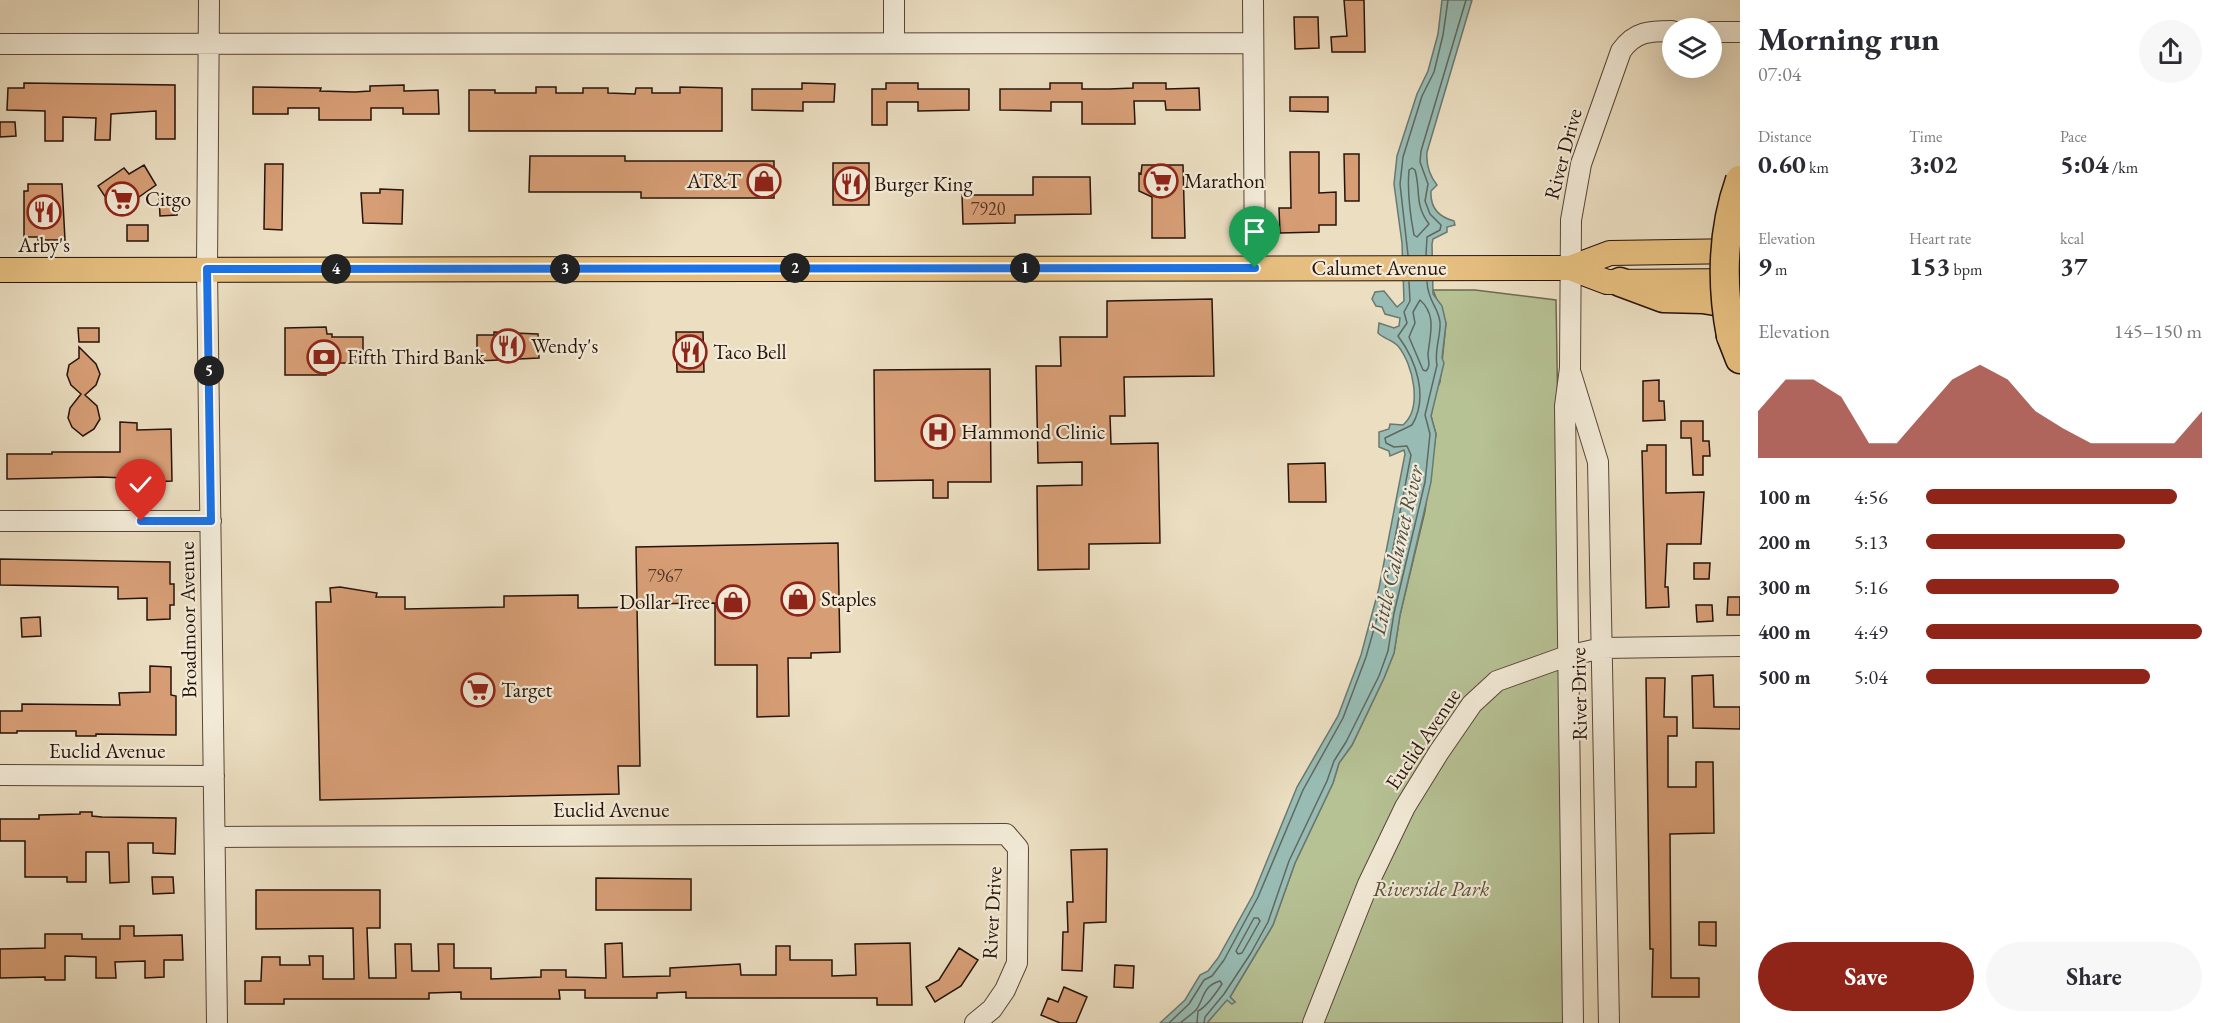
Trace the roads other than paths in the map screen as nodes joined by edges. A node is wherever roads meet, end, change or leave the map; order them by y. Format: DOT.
graph roads {
  1 [pos="209,0"];
  2 [pos="894,0"];
  3 [pos="1253,0"];
  4 [pos="1662,32"];
  5 [pos="1722,32"];
  6 [pos="1740,32"];
  7 [pos="894,43"];
  8 [pos="1253,43"];
  9 [pos="208,44"];
  10 [pos="0,45"];
  11 [pos="1740,180"];
  12 [pos="1739,250"];
  13 [pos="1255,268"];
  14 [pos="1570,268"];
  15 [pos="207,269"];
  16 [pos="0,270"];
  17 [pos="1740,281"];
  18 [pos="1620,282"];
  19 [pos="1740,305"];
  20 [pos="1736,348"];
  21 [pos="1570,368"];
  22 [pos="0,521"];
  23 [pos="211,521"];
  24 [pos="1740,646"];
  25 [pos="1602,648"];
  26 [pos="1567,656"];
  27 [pos="0,775"];
  28 [pos="214,776"];
  29 [pos="1006,834"];
  30 [pos="215,837"];
  31 [pos="217,1023"];
  32 [pos="975,1023"];
  33 [pos="1313,1023"];
  34 [pos="1573,1023"];
  35 [pos="1609,1023"];
  1 -- 9 [label="street, Broadmoor Avenue"];
  2 -- 7 [label="street"];
  3 -- 8 [label="street"];
  4 -- 14 [label="street, River Drive"];
  5 -- 6 [label="street"];
  7 -- 8 [label="street"];
  7 -- 9 [label="street"];
  8 -- 13 [label="street"];
  9 -- 10 [label="street"];
  9 -- 15 [label="street, Broadmoor Avenue"];
  11 -- 20 [label="highway, bridge"];
  12 -- 14 [label="main road, Calumet Avenue"];
  13 -- 14 [label="main road, Calumet Avenue"];
  13 -- 15 [label="main road, Calumet Avenue"];
  14 -- 18 [label="main road, Calumet Avenue"];
  14 -- 21 [label="street, River Drive"];
  15 -- 16 [label="main road, Calumet Avenue"];
  15 -- 23 [label="street, Broadmoor Avenue"];
  17 -- 18 [label="main road, Calumet Avenue"];
  18 -- 19 [label="highway"];
  21 -- 25 [label="street, River Drive"];
  21 -- 26 [label="street, River Drive"];
  22 -- 23 [label="street"];
  23 -- 28 [label="street, Broadmoor Avenue"];
  24 -- 25 [label="street, Euclid Avenue"];
  25 -- 26 [label="street, Euclid Avenue"];
  25 -- 35 [label="street, River Drive"];
  26 -- 33 [label="street, Euclid Avenue"];
  26 -- 34 [label="street, River Drive"];
  27 -- 28 [label="street, Euclid Avenue"];
  28 -- 30 [label="street, Broadmoor Avenue"];
  29 -- 30 [label="street, Euclid Avenue"];
  29 -- 32 [label="street, River Drive"];
  30 -- 31 [label="street, Broadmoor Avenue"];
}
